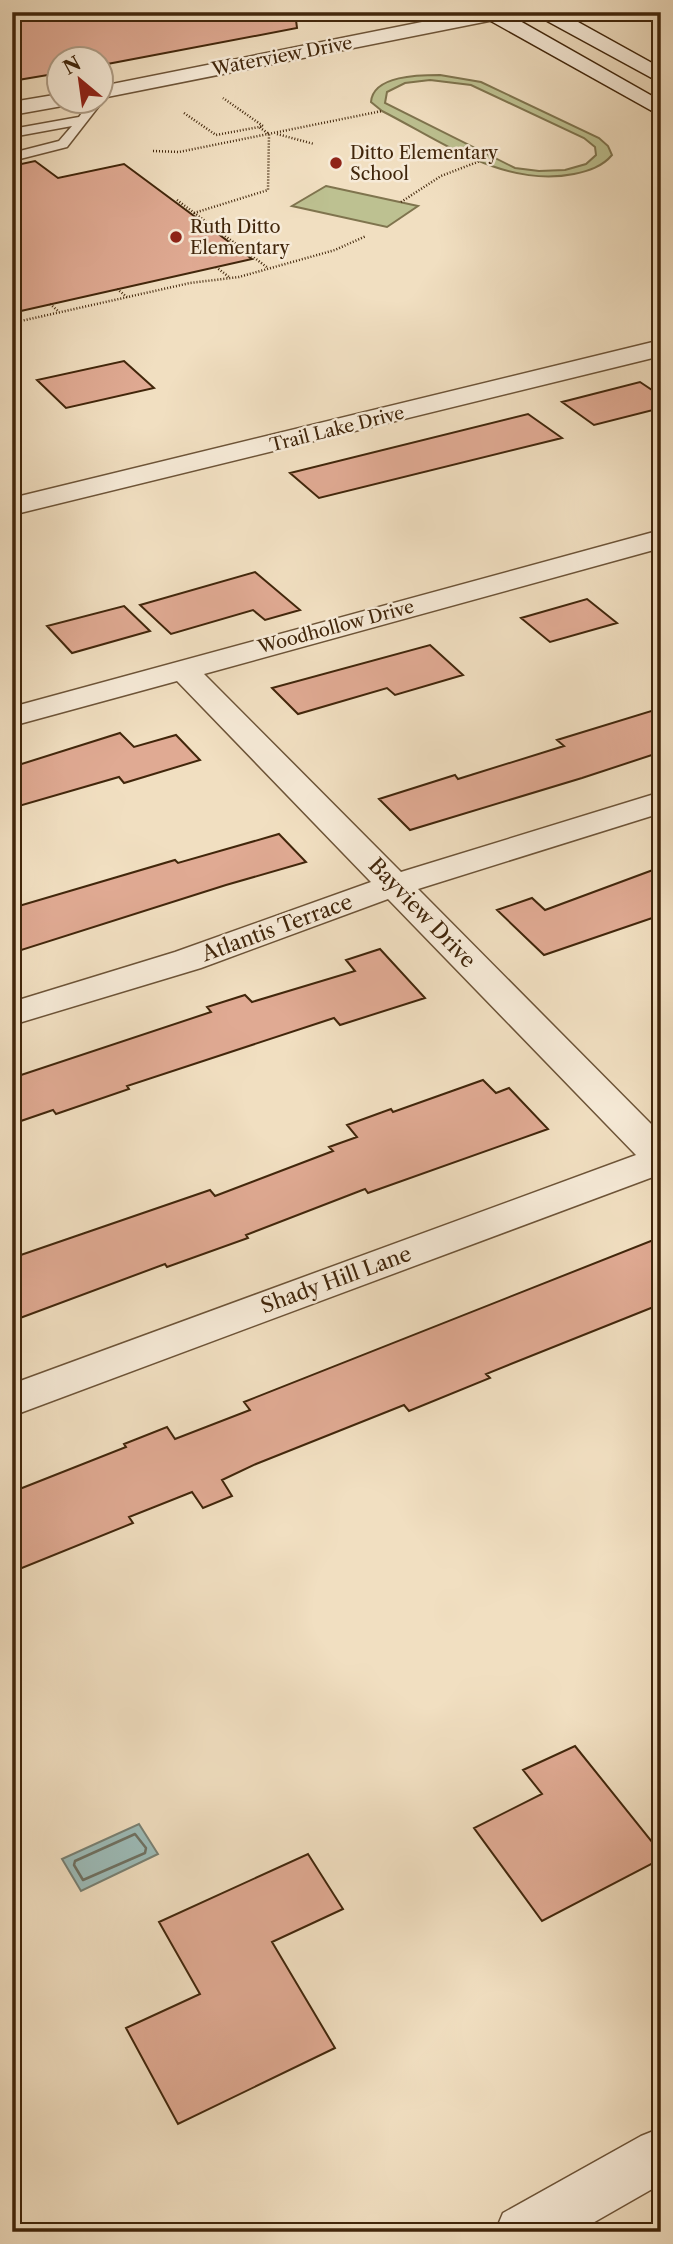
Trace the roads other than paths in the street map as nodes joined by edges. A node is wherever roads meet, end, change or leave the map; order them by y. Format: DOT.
graph roads {
  1 [pos="545,12"];
  2 [pos="495,13"];
  3 [pos="661,77"];
  4 [pos="116,92"];
  5 [pos="46,103"];
  6 [pos="12,109"];
  7 [pos="661,110"];
  8 [pos="86,116"];
  9 [pos="83,120"];
  10 [pos="12,134"];
  11 [pos="12,157"];
  12 [pos="661,348"];
  13 [pos="12,507"];
  14 [pos="661,539"];
  15 [pos="182,669"];
  16 [pos="12,717"];
  17 [pos="661,802"];
  18 [pos="395,885"];
  19 [pos="12,1014"];
  20 [pos="661,1158"];
  21 [pos="12,1401"];
  22 [pos="661,2154"];
  23 [pos="523,2232"];
  1 -- 3 [label="street"];
  2 -- 4 [label="street, Waterview Drive"];
  2 -- 7 [label="street"];
  5 -- 6 [label="street"];
  8 -- 9 [label="lane"];
  9 -- 10 [label="lane"];
  9 -- 11 [label="lane"];
  12 -- 13 [label="street, Trail Lake Drive"];
  14 -- 15 [label="street, Woodhollow Drive"];
  15 -- 16 [label="street, Woodhollow Drive"];
  15 -- 18 [label="street, Bayview Drive"];
  17 -- 18 [label="street, Atlantis Terrace"];
  18 -- 19 [label="street, Atlantis Terrace"];
  18 -- 20 [label="street, Bayview Drive"];
  20 -- 21 [label="street, Shady Hill Lane"];
  22 -- 23 [label="street"];
}
